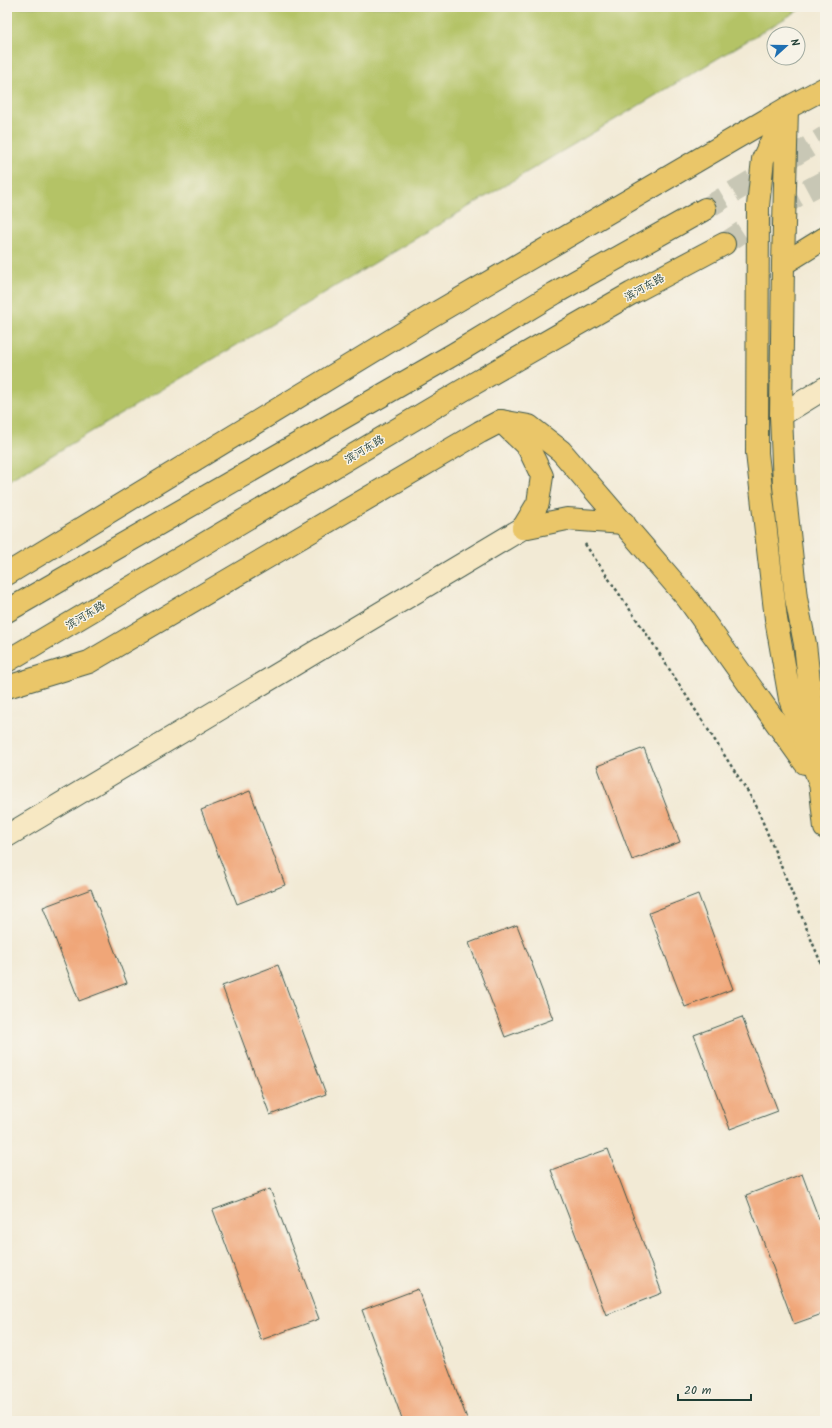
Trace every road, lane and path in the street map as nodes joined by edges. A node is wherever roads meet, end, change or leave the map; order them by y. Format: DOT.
graph roads {
  1 [pos="825,88"];
  2 [pos="788,108"];
  3 [pos="704,209"];
  4 [pos="825,238"];
  5 [pos="724,244"];
  6 [pos="783,264"];
  7 [pos="825,388"];
  8 [pos="781,414"];
  9 [pos="500,422"];
  10 [pos="567,519"];
  11 [pos="624,523"];
  12 [pos="523,528"];
  13 [pos="7,574"];
  14 [pos="7,611"];
  15 [pos="7,661"];
  16 [pos="7,687"];
  17 [pos="822,787"];
  18 [pos="825,828"];
  19 [pos="7,836"];
  20 [pos="825,973"];
  1 -- 2 [label="main road"];
  2 -- 6 [label="main road"];
  2 -- 13 [label="main road"];
  2 -- 17 [label="main road"];
  3 -- 14 [label="main road"];
  4 -- 6 [label="main road"];
  5 -- 15 [label="main road, 滨河东路"];
  6 -- 8 [label="main road"];
  7 -- 8 [label="street"];
  8 -- 17 [label="main road"];
  9 -- 11 [label="main road"];
  9 -- 12 [label="main road"];
  9 -- 16 [label="main road"];
  10 -- 11 [label="main road"];
  10 -- 12 [label="main road"];
  10 -- 20 [label="path"];
  11 -- 17 [label="main road"];
  12 -- 19 [label="street"];
  17 -- 18 [label="main road"];
}
